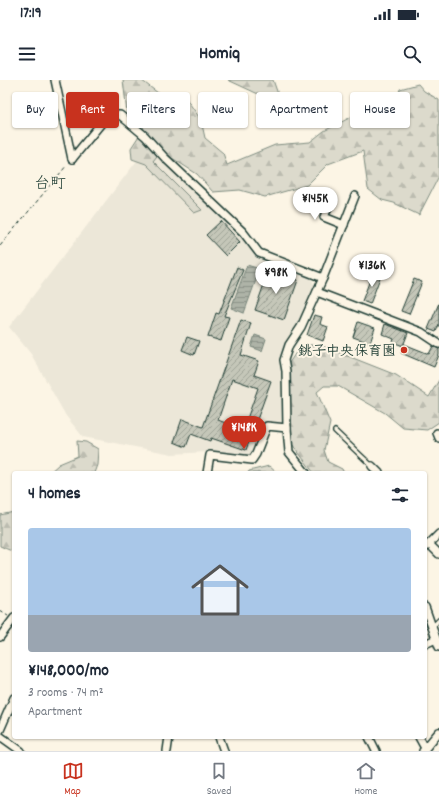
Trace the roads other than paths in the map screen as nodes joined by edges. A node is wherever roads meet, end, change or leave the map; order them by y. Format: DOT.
graph roads {
  1 [pos="55,80"];
  2 [pos="355,196"];
  3 [pos="332,198"];
  4 [pos="344,225"];
  5 [pos="323,278"];
  6 [pos="316,292"];
  7 [pos="439,344"];
  8 [pos="287,428"];
  9 [pos="335,431"];
  10 [pos="372,466"];
  11 [pos="207,471"];
  12 [pos="304,471"];
  13 [pos="377,471"];
  14 [pos="439,534"];
  15 [pos="427,546"];
  16 [pos="439,554"];
  17 [pos="427,613"];
  18 [pos="439,620"];
  19 [pos="12,624"];
  20 [pos="432,627"];
  21 [pos="0,637"];
  22 [pos="436,639"];
  23 [pos="427,643"];
  24 [pos="439,647"];
  25 [pos="12,703"];
  26 [pos="0,730"];
  27 [pos="439,732"];
  28 [pos="0,736"];
  29 [pos="169,739"];
  30 [pos="220,739"];
  31 [pos="371,739"];
  32 [pos="419,739"];
  33 [pos="422,750"];
  34 [pos="21,751"];
  35 [pos="167,751"];
  36 [pos="224,751"];
  37 [pos="376,751"];
  1 -- 5 [label="street"];
  2 -- 4 [label="street"];
  3 -- 4 [label="street"];
  4 -- 5 [label="street"];
  5 -- 6 [label="street"];
  6 -- 7 [label="street"];
  6 -- 8 [label="street"];
  8 -- 11 [label="street"];
  8 -- 12 [label="street"];
  9 -- 10 [label="lane"];
  10 -- 13 [label="street"];
  14 -- 15 [label="street"];
  15 -- 16 [label="street"];
  17 -- 20 [label="street"];
  18 -- 20 [label="lane"];
  19 -- 21 [label="street"];
  20 -- 22 [label="street"];
  22 -- 23 [label="street"];
  22 -- 24 [label="street"];
  25 -- 26 [label="street"];
  27 -- 33 [label="street"];
  28 -- 34 [label="street"];
  29 -- 35 [label="street"];
  30 -- 36 [label="street"];
  31 -- 37 [label="street"];
  32 -- 33 [label="street"];
}
